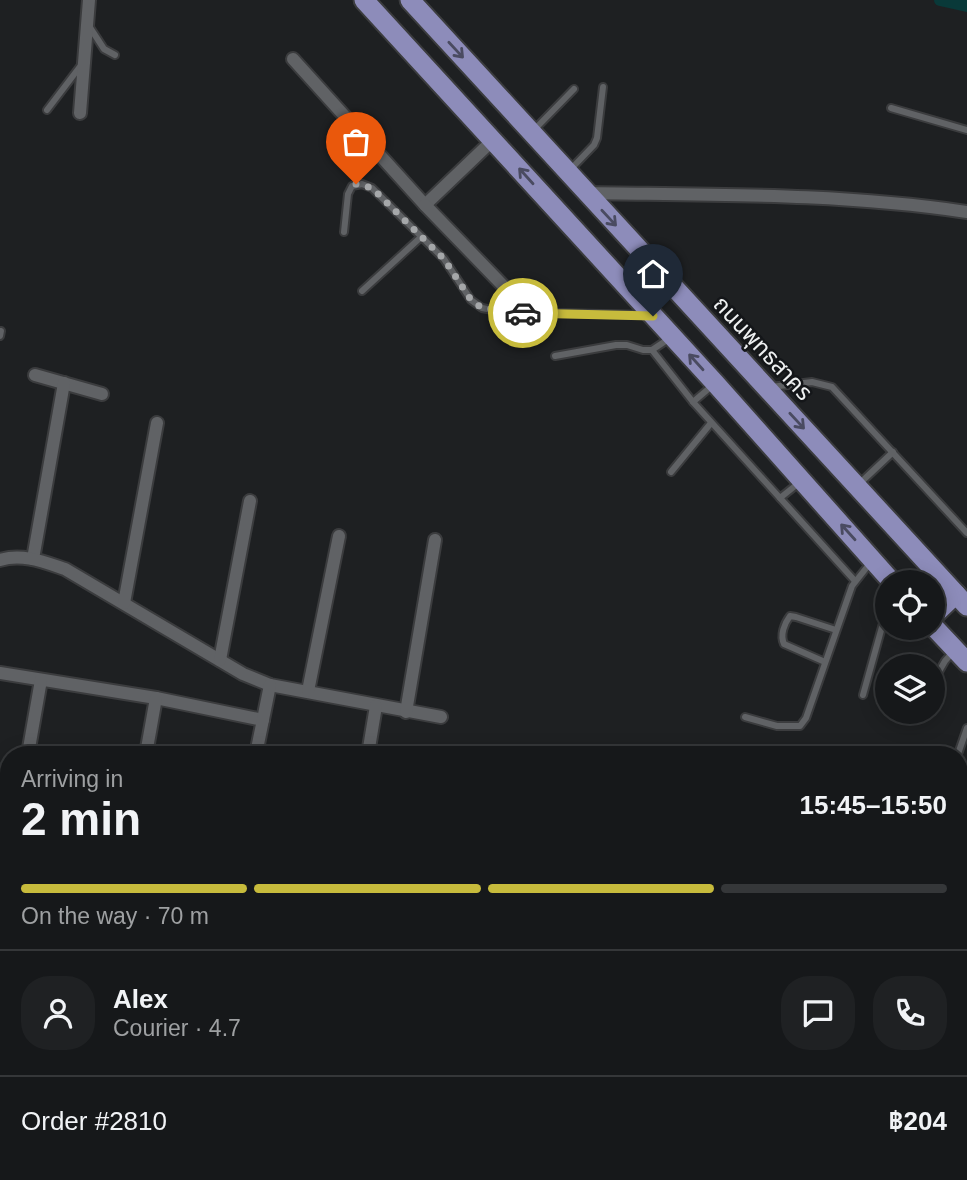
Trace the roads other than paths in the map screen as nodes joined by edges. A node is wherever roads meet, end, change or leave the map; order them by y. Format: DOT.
graph roads {
  1 [pos="89,0"];
  2 [pos="364,0"];
  3 [pos="410,0"];
  4 [pos="87,23"];
  5 [pos="115,55"];
  6 [pos="293,59"];
  7 [pos="84,62"];
  8 [pos="603,87"];
  9 [pos="574,89"];
  10 [pos="891,108"];
  11 [pos="47,110"];
  12 [pos="80,113"];
  13 [pos="967,130"];
  14 [pos="531,132"];
  15 [pos="493,140"];
  16 [pos="568,173"];
  17 [pos="586,193"];
  18 [pos="425,205"];
  19 [pos="967,212"];
  20 [pos="344,232"];
  21 [pos="421,237"];
  22 [pos="362,291"];
  23 [pos="514,298"];
  24 [pos="653,316"];
  25 [pos="673,336"];
  26 [pos="652,351"];
  27 [pos="555,356"];
  28 [pos="35,376"];
  29 [pos="64,383"];
  30 [pos="715,383"];
  31 [pos="765,387"];
  32 [pos="102,394"];
  33 [pos="693,402"];
  34 [pos="157,423"];
  35 [pos="711,423"];
  36 [pos="893,452"];
  37 [pos="671,472"];
  38 [pos="802,480"];
  39 [pos="857,486"];
  40 [pos="780,498"];
  41 [pos="250,501"];
  42 [pos="967,533"];
  43 [pos="339,536"];
  44 [pos="435,540"];
  45 [pos="33,559"];
  46 [pos="0,560"];
  47 [pos="873,560"];
  48 [pos="882,570"];
  49 [pos="855,581"];
  50 [pos="962,600"];
  51 [pos="124,603"];
  52 [pos="945,609"];
  53 [pos="836,630"];
  54 [pos="945,639"];
  55 [pos="878,640"];
  56 [pos="961,656"];
  57 [pos="220,660"];
  58 [pos="825,662"];
  59 [pos="0,673"];
  60 [pos="41,680"];
  61 [pos="270,685"];
  62 [pos="308,691"];
  63 [pos="863,695"];
  64 [pos="156,698"];
  65 [pos="376,706"];
  66 [pos="406,712"];
  67 [pos="442,717"];
  68 [pos="745,717"];
  69 [pos="263,720"];
  70 [pos="967,728"];
  71 [pos="29,746"];
  72 [pos="147,746"];
  73 [pos="258,746"];
  74 [pos="369,746"];
  75 [pos="961,746"];
  1 -- 4 [label="street"];
  2 -- 15 [label="main road"];
  3 -- 14 [label="main road, ถนนพุทธสาคร, one-way"];
  4 -- 5 [label="lane"];
  4 -- 7 [label="street"];
  6 -- 18 [label="street"];
  7 -- 11 [label="lane"];
  7 -- 12 [label="street"];
  8 -- 16 [label="lane"];
  9 -- 14 [label="lane"];
  10 -- 13 [label="lane"];
  14 -- 16 [label="main road, ถนนพุทธสาคร"];
  15 -- 18 [label="street"];
  24 -- 15 [label="main road, one-way"];
  16 -- 17 [label="main road, ถนนพุทธสาคร"];
  17 -- 19 [label="street"];
  17 -- 31 [label="main road, ถนนพุทธสาคร, one-way"];
  18 -- 23 [label="street"];
  20 -- 21 [label="lane"];
  21 -- 22 [label="lane"];
  21 -- 24 [label="lane"];
  24 -- 25 [label="main road"];
  25 -- 26 [label="lane"];
  30 -- 25 [label="main road, one-way"];
  26 -- 27 [label="lane"];
  26 -- 33 [label="lane"];
  28 -- 29 [label="street"];
  29 -- 32 [label="street"];
  29 -- 45 [label="street"];
  30 -- 33 [label="lane"];
  30 -- 38 [label="main road"];
  31 -- 36 [label="lane"];
  31 -- 39 [label="main road, ถนนพุทธสาคร, one-way"];
  33 -- 35 [label="lane"];
  34 -- 51 [label="street"];
  35 -- 37 [label="lane"];
  35 -- 40 [label="lane"];
  36 -- 39 [label="lane"];
  36 -- 42 [label="lane"];
  38 -- 40 [label="lane"];
  47 -- 38 [label="main road, one-way"];
  39 -- 50 [label="main road, ถนนพุทธสาคร"];
  40 -- 49 [label="lane"];
  41 -- 57 [label="street"];
  43 -- 62 [label="street"];
  44 -- 66 [label="street"];
  45 -- 46 [label="street"];
  45 -- 51 [label="street"];
  47 -- 48 [label="main road"];
  47 -- 49 [label="lane"];
  49 -- 53 [label="lane"];
  50 -- 52 [label="main road"];
  51 -- 57 [label="street"];
  53 -- 58 [label="lane"];
  53 -- 58 [label="lane"];
  54 -- 56 [label="main road"];
  55 -- 63 [label="lane"];
  57 -- 61 [label="street"];
  58 -- 68 [label="lane"];
  59 -- 60 [label="street"];
  60 -- 64 [label="street"];
  60 -- 71 [label="street"];
  61 -- 62 [label="street"];
  61 -- 69 [label="street"];
  62 -- 65 [label="street"];
  64 -- 69 [label="street"];
  64 -- 72 [label="street"];
  65 -- 66 [label="street"];
  65 -- 74 [label="street"];
  66 -- 67 [label="street"];
  69 -- 73 [label="street"];
  70 -- 75 [label="lane"];
}
